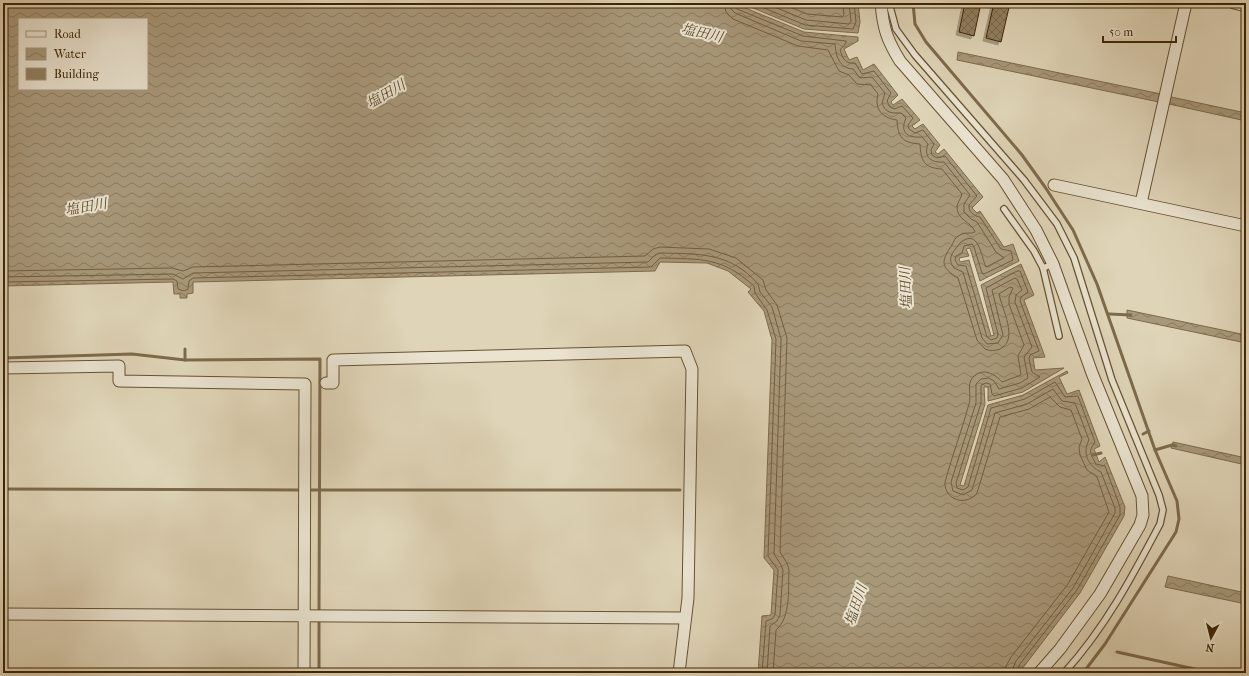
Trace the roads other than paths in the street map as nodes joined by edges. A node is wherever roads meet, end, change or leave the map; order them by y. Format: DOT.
graph roads {
  1 [pos="881,3"];
  2 [pos="889,3"];
  3 [pos="1186,3"];
  4 [pos="1234,3"];
  5 [pos="1246,6"];
  6 [pos="1054,185"];
  7 [pos="1141,203"];
  8 [pos="1004,208"];
  9 [pos="1246,226"];
  10 [pos="1048,266"];
  11 [pos="1059,336"];
  12 [pos="3,368"];
  13 [pos="326,383"];
  14 [pos="3,614"];
  15 [pos="308,617"];
  16 [pos="685,618"];
  17 [pos="304,673"];
  18 [pos="679,673"];
  19 [pos="1039,673"];
  20 [pos="1064,673"];
  1 -- 10 [label="street"];
  2 -- 20 [label="lane"];
  3 -- 7 [label="street"];
  4 -- 5 [label="street"];
  6 -- 7 [label="street"];
  7 -- 9 [label="street"];
  8 -- 10 [label="lane"];
  10 -- 11 [label="lane"];
  10 -- 19 [label="street"];
  12 -- 15 [label="street"];
  13 -- 16 [label="street"];
  14 -- 15 [label="street"];
  15 -- 16 [label="street"];
  15 -- 17 [label="street"];
  16 -- 18 [label="street"];
}
